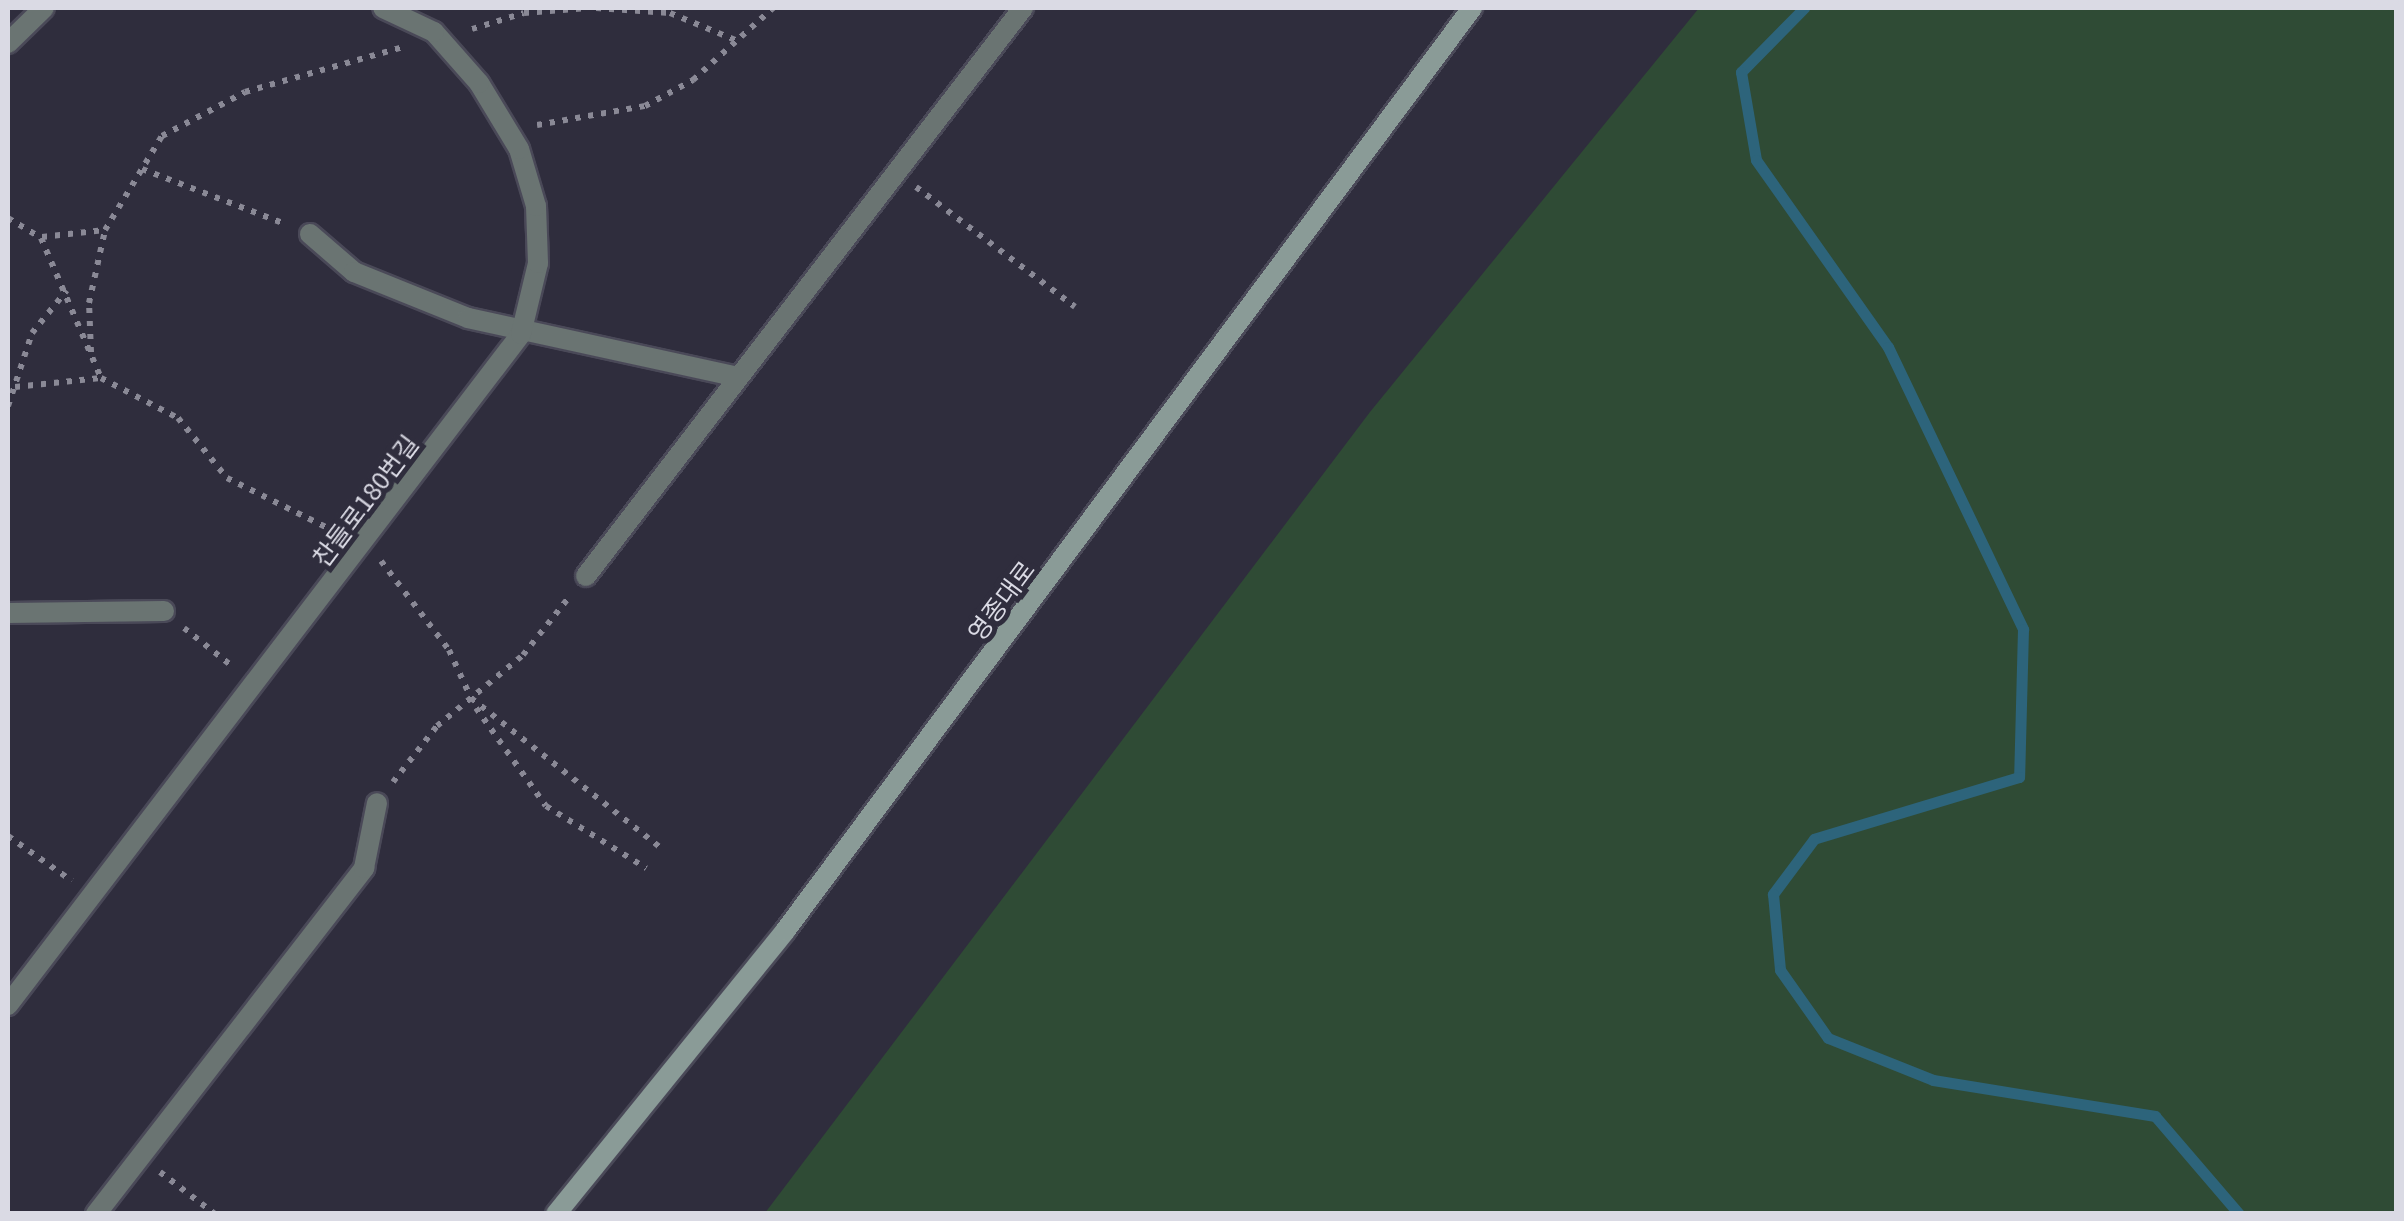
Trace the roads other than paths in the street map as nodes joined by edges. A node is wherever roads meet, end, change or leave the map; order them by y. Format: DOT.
graph roads {
  1 [pos="44,8"];
  2 [pos="382,8"];
  3 [pos="1023,8"];
  4 [pos="1472,8"];
  5 [pos="8,43"];
  6 [pos="310,234"];
  7 [pos="521,334"];
  8 [pos="738,378"];
  9 [pos="586,576"];
  10 [pos="164,612"];
  11 [pos="8,613"];
  12 [pos="377,803"];
  13 [pos="8,1005"];
  14 [pos="96,1214"];
  15 [pos="556,1214"];
  1 -- 5 [label="street"];
  2 -- 7 [label="street, 찬들로180번길"];
  3 -- 8 [label="street"];
  4 -- 15 [label="street, 영종대로"];
  6 -- 7 [label="street"];
  7 -- 8 [label="street"];
  7 -- 13 [label="street, 찬들로180번길"];
  8 -- 9 [label="street"];
  10 -- 11 [label="street"];
  12 -- 14 [label="street"];
}
